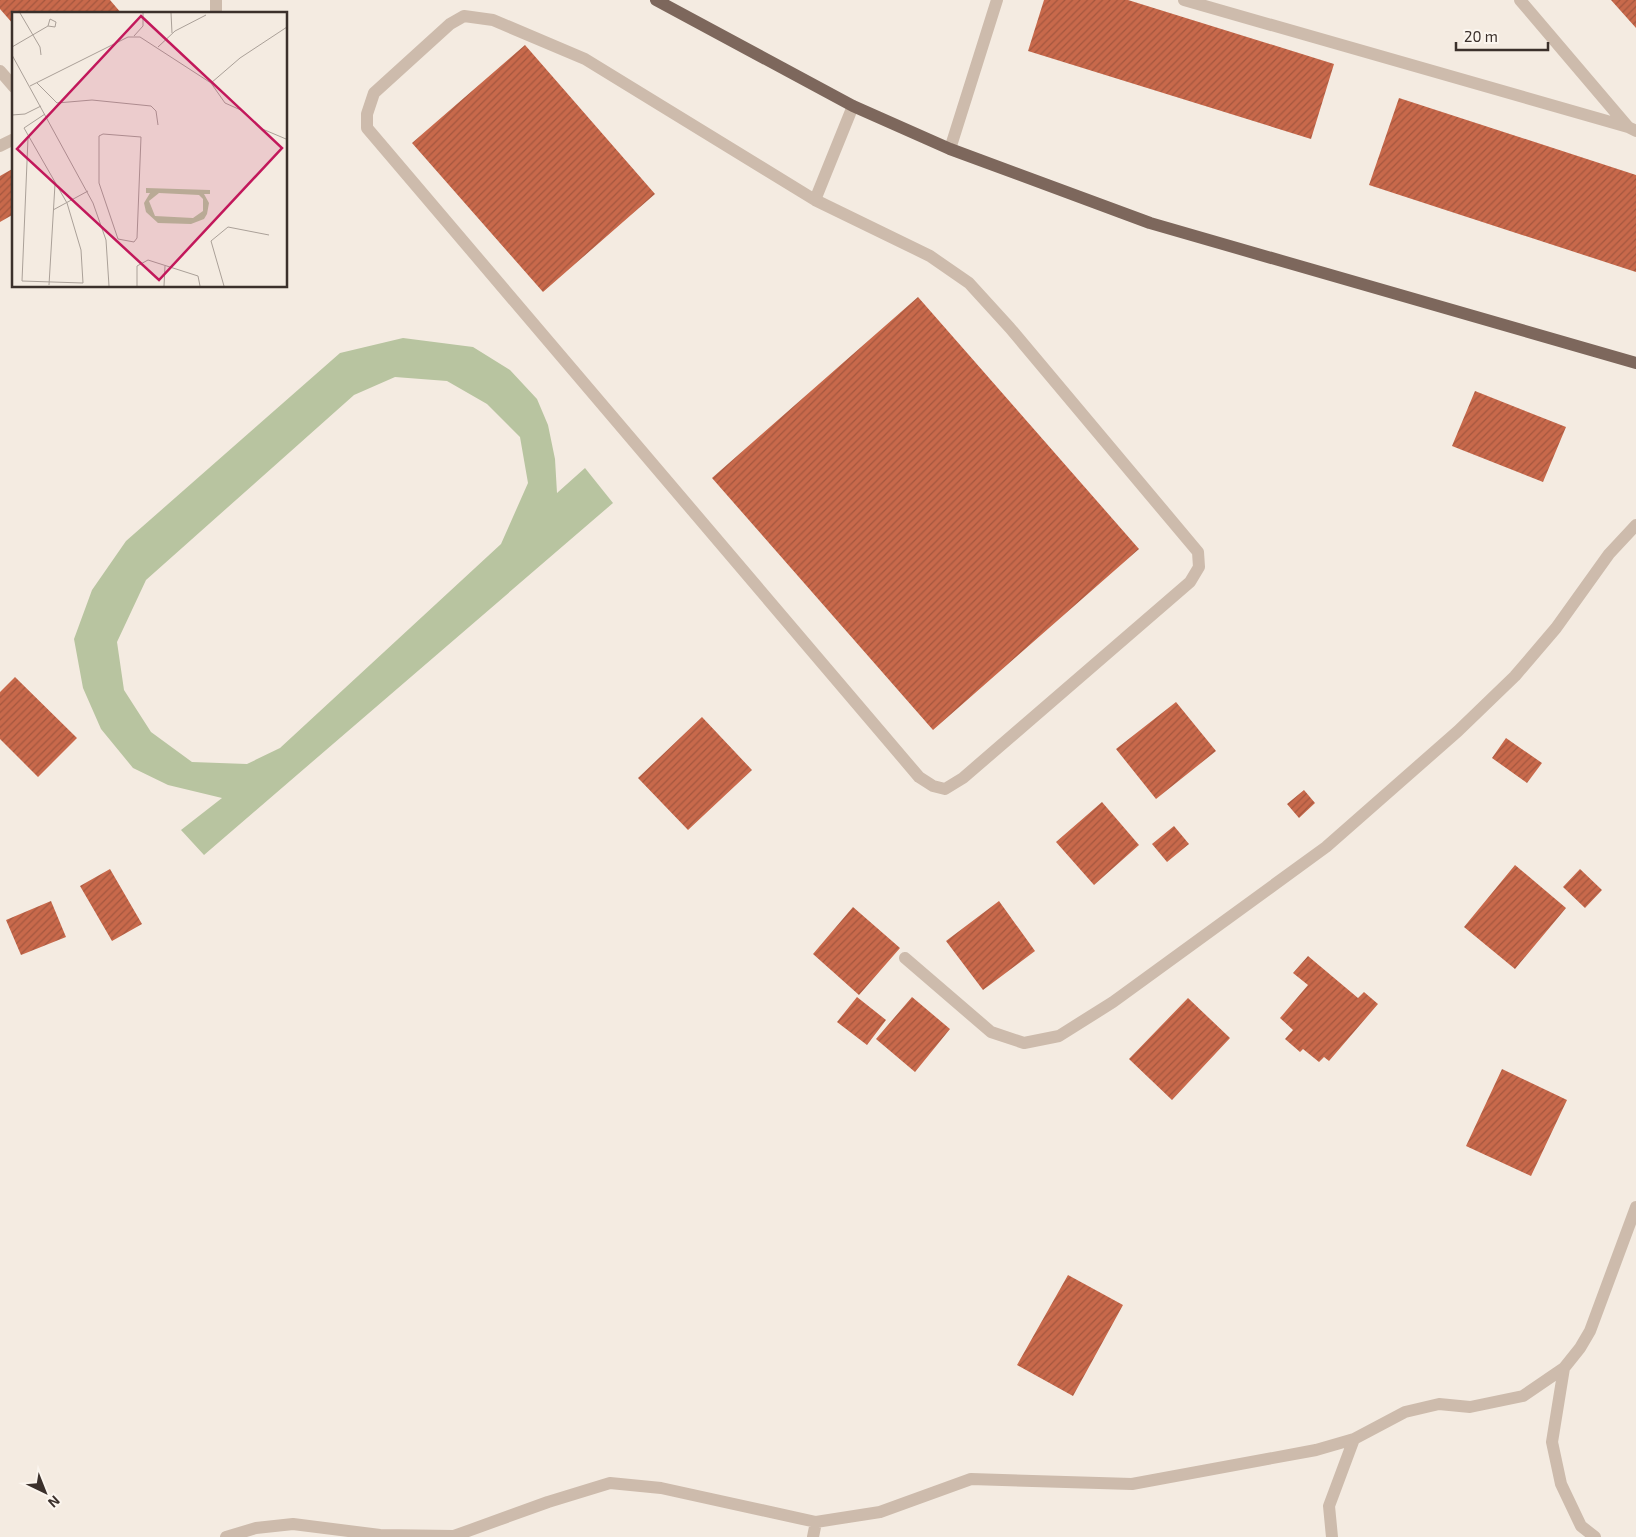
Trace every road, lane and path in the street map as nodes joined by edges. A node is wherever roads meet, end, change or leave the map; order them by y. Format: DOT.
graph roads {
  1 [pos="656,0"];
  2 [pos="997,0"];
  3 [pos="1184,0"];
  4 [pos="1520,0"];
  5 [pos="1200,3"];
  6 [pos="0,71"];
  7 [pos="12,85"];
  8 [pos="853,106"];
  9 [pos="1632,129"];
  10 [pos="12,140"];
  11 [pos="0,146"];
  12 [pos="950,149"];
  13 [pos="815,200"];
  14 [pos="1636,363"];
  15 [pos="1636,525"];
  16 [pos="905,958"];
  17 [pos="1636,1207"];
  18 [pos="1564,1368"];
  19 [pos="1354,1439"];
  20 [pos="816,1522"];
  21 [pos="226,1537"];
  22 [pos="813,1537"];
  23 [pos="1332,1537"];
  24 [pos="1595,1537"];
  1 -- 8 [label="main road"];
  2 -- 12 [label="street"];
  3 -- 5 [label="street"];
  4 -- 9 [label="street"];
  5 -- 9 [label="street"];
  6 -- 7 [label="street"];
  8 -- 12 [label="main road"];
  8 -- 13 [label="street"];
  10 -- 11 [label="street"];
  12 -- 14 [label="main road"];
  13 -- 13 [label="street"];
  15 -- 16 [label="street"];
  17 -- 18 [label="street"];
  18 -- 19 [label="street"];
  18 -- 24 [label="street"];
  19 -- 20 [label="street"];
  19 -- 23 [label="street"];
  20 -- 21 [label="street"];
  20 -- 22 [label="street"];
}
